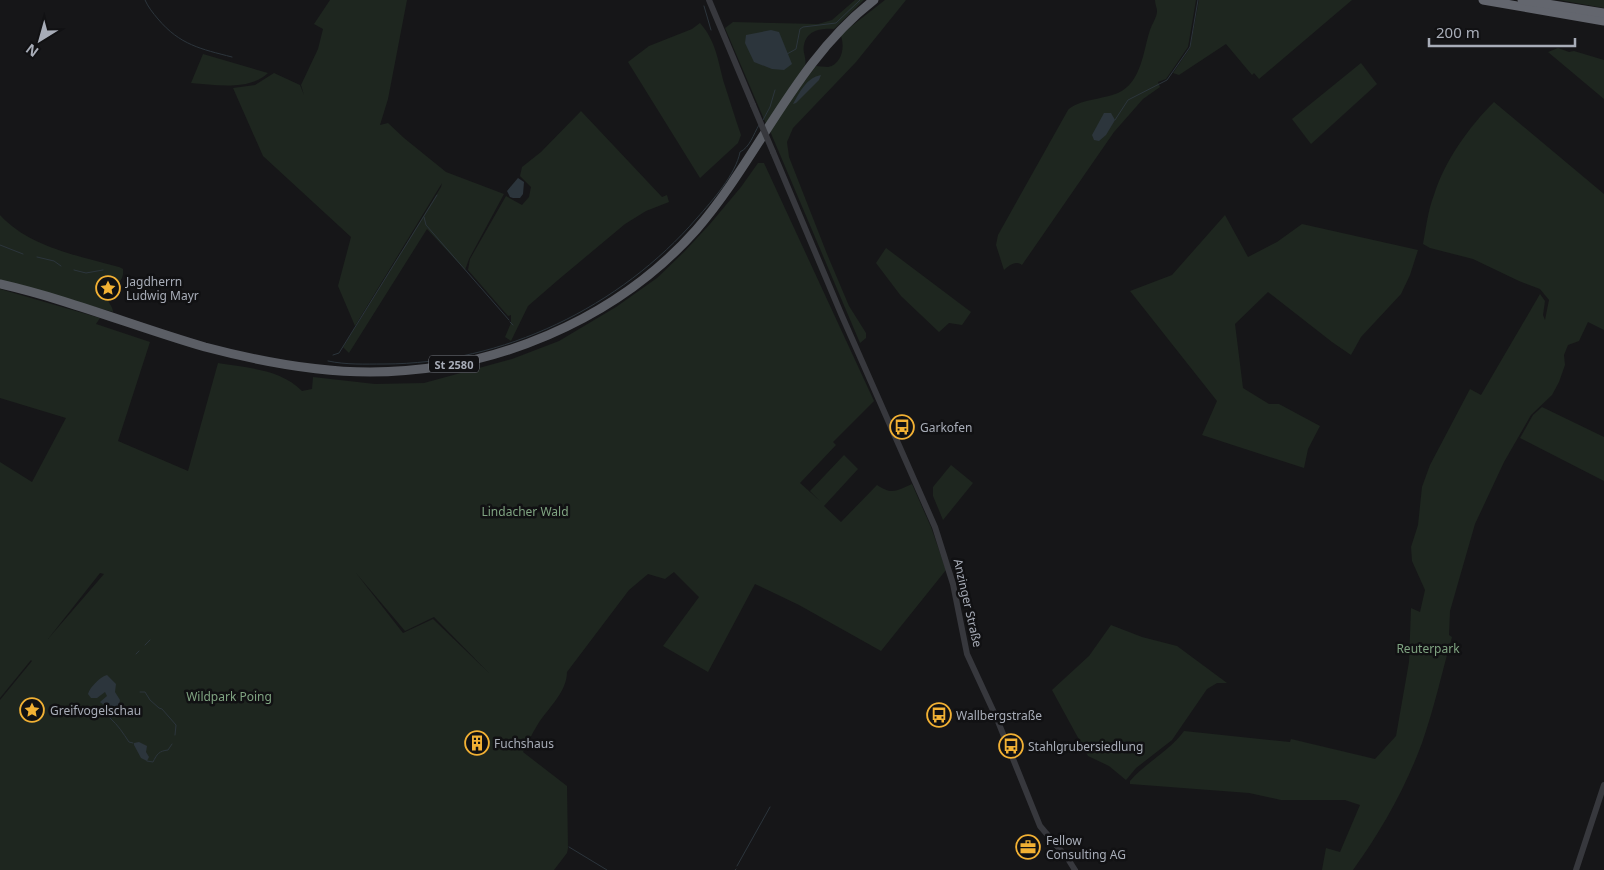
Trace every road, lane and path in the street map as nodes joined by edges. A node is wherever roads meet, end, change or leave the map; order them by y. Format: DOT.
graph roads {
  1 [pos="709,0"];
  2 [pos="874,0"];
  3 [pos="1483,0"];
  4 [pos="1522,0"];
  5 [pos="1604,14"];
  6 [pos="1604,21"];
  7 [pos="0,284"];
  8 [pos="1604,785"];
  9 [pos="1075,870"];
  10 [pos="1576,870"];
  1 -- 9 [label="street, Anzinger Straße, bridge"];
  2 -- 7 [label="highway, St 2580"];
  3 -- 6 [label="highway"];
  4 -- 5 [label="highway"];
  8 -- 10 [label="street"];
}
